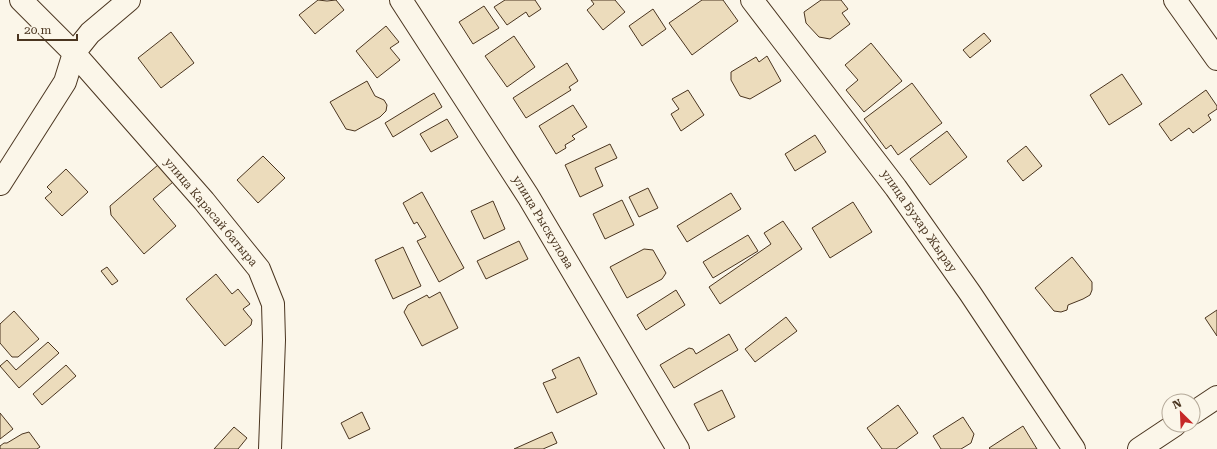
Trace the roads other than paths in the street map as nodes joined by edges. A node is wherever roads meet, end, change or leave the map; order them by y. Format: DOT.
graph roads {
  1 [pos="21,0"];
  2 [pos="129,0"];
  3 [pos="401,0"];
  4 [pos="752,0"];
  5 [pos="1175,0"];
  6 [pos="74,53"];
  7 [pos="1217,60"];
  8 [pos="0,184"];
  9 [pos="1217,398"];
  10 [pos="1201,408"];
  11 [pos="1163,433"];
  12 [pos="270,449"];
  13 [pos="678,449"];
  14 [pos="1074,449"];
  15 [pos="1139,449"];
  1 -- 6 [label="street, улица Карасай батыра"];
  2 -- 6 [label="street"];
  3 -- 13 [label="street, улица Рыскулова"];
  4 -- 14 [label="street, улица Бухар Жырау"];
  5 -- 7 [label="street"];
  6 -- 8 [label="street"];
  6 -- 12 [label="street, улица Карасай батыра"];
  9 -- 10 [label="street"];
  11 -- 15 [label="street"];
}
